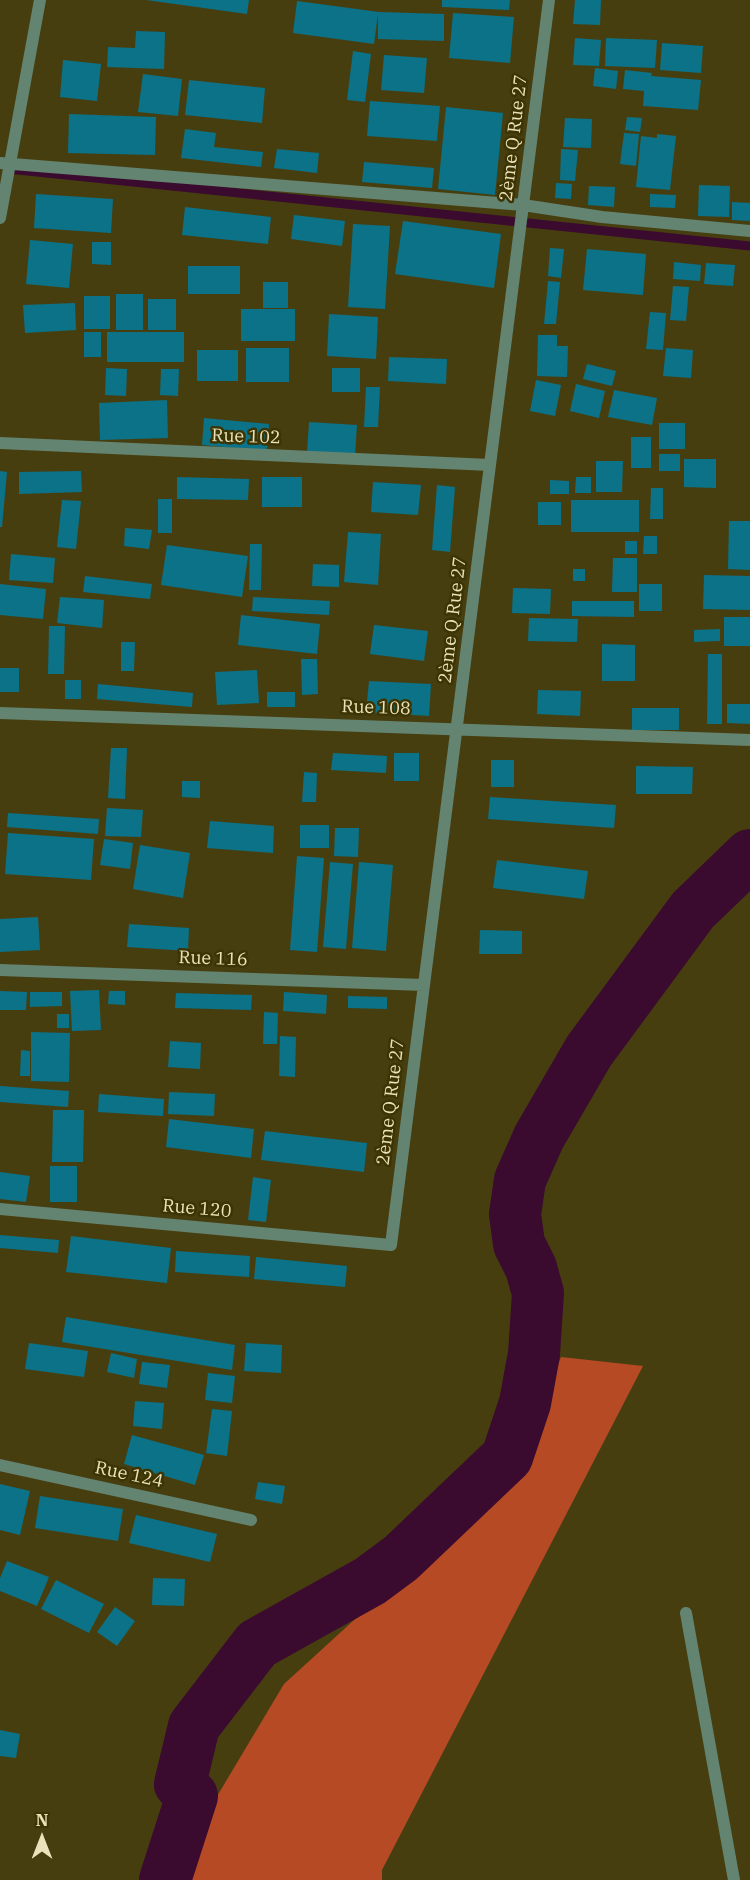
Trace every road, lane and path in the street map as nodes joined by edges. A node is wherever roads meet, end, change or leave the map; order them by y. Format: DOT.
graph roads {
  1 [pos="40,0"];
  2 [pos="549,0"];
  3 [pos="5,163"];
  4 [pos="523,205"];
  5 [pos="0,218"];
  6 [pos="750,231"];
  7 [pos="0,443"];
  8 [pos="490,465"];
  9 [pos="0,713"];
  10 [pos="457,729"];
  11 [pos="750,740"];
  12 [pos="0,970"];
  13 [pos="424,985"];
  14 [pos="0,1209"];
  15 [pos="392,1245"];
  16 [pos="0,1465"];
  17 [pos="251,1520"];
  18 [pos="686,1613"];
  19 [pos="734,1880"];
  1 -- 3 [label="street"];
  2 -- 4 [label="street, 2ème Q Rue 27"];
  3 -- 4 [label="street"];
  3 -- 5 [label="street"];
  4 -- 6 [label="street"];
  4 -- 8 [label="street, 2ème Q Rue 27"];
  7 -- 8 [label="street, Rue 102"];
  8 -- 10 [label="street, 2ème Q Rue 27"];
  9 -- 10 [label="street, Rue 108"];
  10 -- 11 [label="street, Rue 108"];
  10 -- 13 [label="street, 2ème Q Rue 27"];
  12 -- 13 [label="street, Rue 116"];
  13 -- 15 [label="street, 2ème Q Rue 27"];
  14 -- 15 [label="street, Rue 120"];
  16 -- 17 [label="street, Rue 124"];
  18 -- 19 [label="street"];
}
